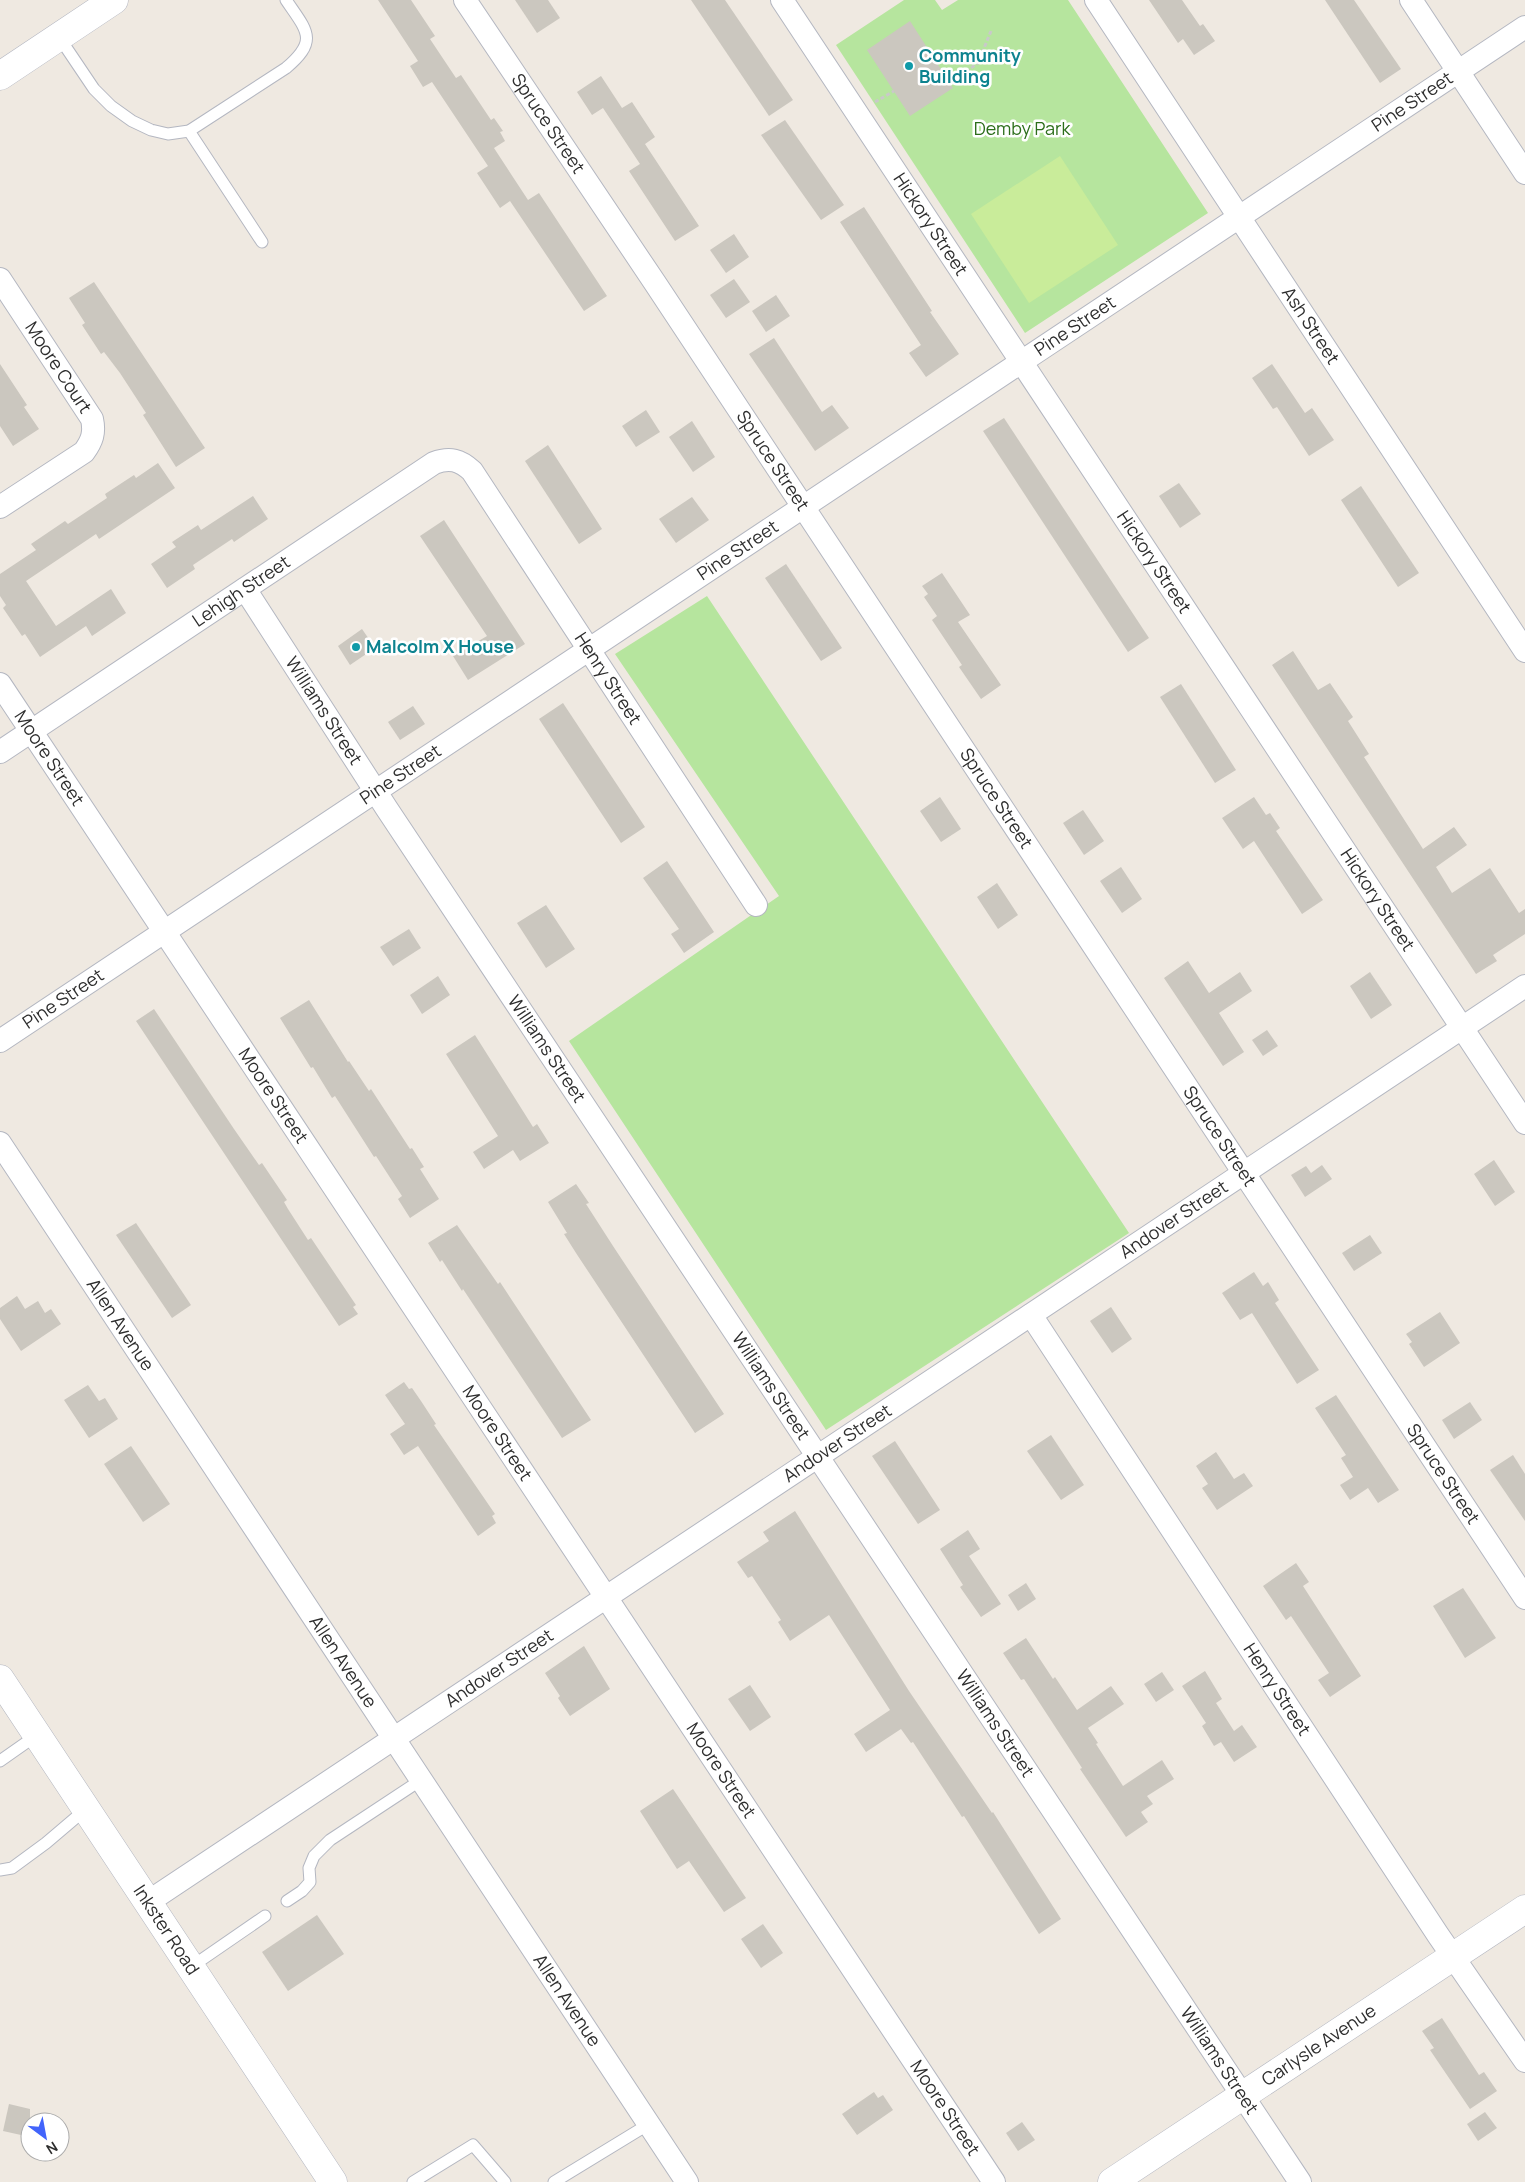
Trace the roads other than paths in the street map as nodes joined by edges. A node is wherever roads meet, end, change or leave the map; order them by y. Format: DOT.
graph roads {
  1 [pos="114,0"];
  2 [pos="286,0"];
  3 [pos="465,0"];
  4 [pos="782,0"];
  5 [pos="1096,0"];
  6 [pos="1411,0"];
  7 [pos="1525,26"];
  8 [pos="59,37"];
  9 [pos="1458,71"];
  10 [pos="0,76"];
  11 [pos="189,131"];
  12 [pos="1525,173"];
  13 [pos="1239,216"];
  14 [pos="262,242"];
  15 [pos="0,278"];
  16 [pos="1022,361"];
  17 [pos="454,460"];
  18 [pos="0,507"];
  19 [pos="804,507"];
  20 [pos="244,589"];
  21 [pos="589,650"];
  22 [pos="1525,651"];
  23 [pos="0,684"];
  24 [pos="32,730"];
  25 [pos="0,752"];
  26 [pos="376,792"];
  27 [pos="756,905"];
  28 [pos="165,931"];
  29 [pos="1525,986"];
  30 [pos="1462,1028"];
  31 [pos="0,1041"];
  32 [pos="1525,1123"];
  33 [pos="0,1143"];
  34 [pos="1244,1173"];
  35 [pos="1031,1314"];
  36 [pos="818,1456"];
  37 [pos="606,1598"];
  38 [pos="1525,1598"];
  39 [pos="0,1678"];
  40 [pos="37,1735"];
  41 [pos="394,1739"];
  42 [pos="0,1761"];
  43 [pos="421,1780"];
  44 [pos="86,1809"];
  45 [pos="0,1870"];
  46 [pos="287,1901"];
  47 [pos="148,1902"];
  48 [pos="1525,1909"];
  49 [pos="266,1916"];
  50 [pos="1452,1957"];
  51 [pos="191,1967"];
  52 [pos="1525,2061"];
  53 [pos="1242,2096"];
  54 [pos="649,2124"];
  55 [pos="333,2182"];
  56 [pos="412,2182"];
  57 [pos="505,2182"];
  58 [pos="554,2182"];
  59 [pos="688,2182"];
  60 [pos="994,2182"];
  61 [pos="1112,2182"];
  62 [pos="1300,2182"];
  1 -- 8 [label="street"];
  2 -- 11 [label="lane"];
  3 -- 19 [label="street, Spruce Street"];
  4 -- 16 [label="street, Hickory Street"];
  5 -- 13 [label="street, Ash Street"];
  6 -- 9 [label="street"];
  7 -- 9 [label="street, Pine Street"];
  8 -- 10 [label="street"];
  8 -- 11 [label="lane"];
  9 -- 12 [label="street"];
  9 -- 13 [label="street, Pine Street"];
  11 -- 14 [label="lane"];
  13 -- 16 [label="street, Pine Street"];
  13 -- 22 [label="street, Ash Street"];
  15 -- 18 [label="street, Moore Court"];
  16 -- 19 [label="street, Pine Street"];
  16 -- 30 [label="street, Hickory Street"];
  17 -- 20 [label="street, Lehigh Street"];
  17 -- 21 [label="street, Henry Street"];
  19 -- 21 [label="street, Pine Street"];
  19 -- 34 [label="street, Spruce Street"];
  20 -- 24 [label="street, Lehigh Street"];
  20 -- 26 [label="street, Williams Street"];
  21 -- 26 [label="street, Pine Street"];
  21 -- 27 [label="street, Henry Street"];
  23 -- 24 [label="street, Moore Street"];
  24 -- 25 [label="street, Lehigh Street"];
  24 -- 28 [label="street, Moore Street"];
  26 -- 28 [label="street, Pine Street"];
  26 -- 36 [label="street, Williams Street"];
  28 -- 31 [label="street, Pine Street"];
  28 -- 37 [label="street, Moore Street"];
  29 -- 30 [label="street, Andover Street"];
  30 -- 32 [label="street, Hickory Street"];
  30 -- 34 [label="street, Andover Street"];
  33 -- 41 [label="street, Allen Avenue"];
  34 -- 35 [label="street, Andover Street"];
  34 -- 38 [label="street, Spruce Street"];
  35 -- 36 [label="street, Andover Street"];
  35 -- 50 [label="street, Henry Street"];
  36 -- 37 [label="street, Andover Street"];
  36 -- 53 [label="street, Williams Street"];
  37 -- 41 [label="street, Andover Street"];
  37 -- 60 [label="street, Moore Street"];
  39 -- 40 [label="street, Inkster Road"];
  40 -- 42 [label="lane"];
  40 -- 44 [label="street, Inkster Road"];
  41 -- 43 [label="street, Allen Avenue"];
  41 -- 47 [label="street, Andover Street"];
  43 -- 46 [label="lane"];
  43 -- 54 [label="street, Allen Avenue"];
  44 -- 45 [label="lane"];
  44 -- 47 [label="street, Inkster Road"];
  47 -- 51 [label="street, Inkster Road"];
  48 -- 50 [label="street, Carlysle Avenue"];
  49 -- 51 [label="lane"];
  50 -- 52 [label="street, Henry Street"];
  50 -- 53 [label="street, Carlysle Avenue"];
  51 -- 55 [label="street, Inkster Road"];
  53 -- 61 [label="street, Carlysle Avenue"];
  53 -- 62 [label="street, Williams Street"];
  54 -- 58 [label="lane"];
  54 -- 59 [label="street, Allen Avenue"];
  56 -- 57 [label="lane"];
}
